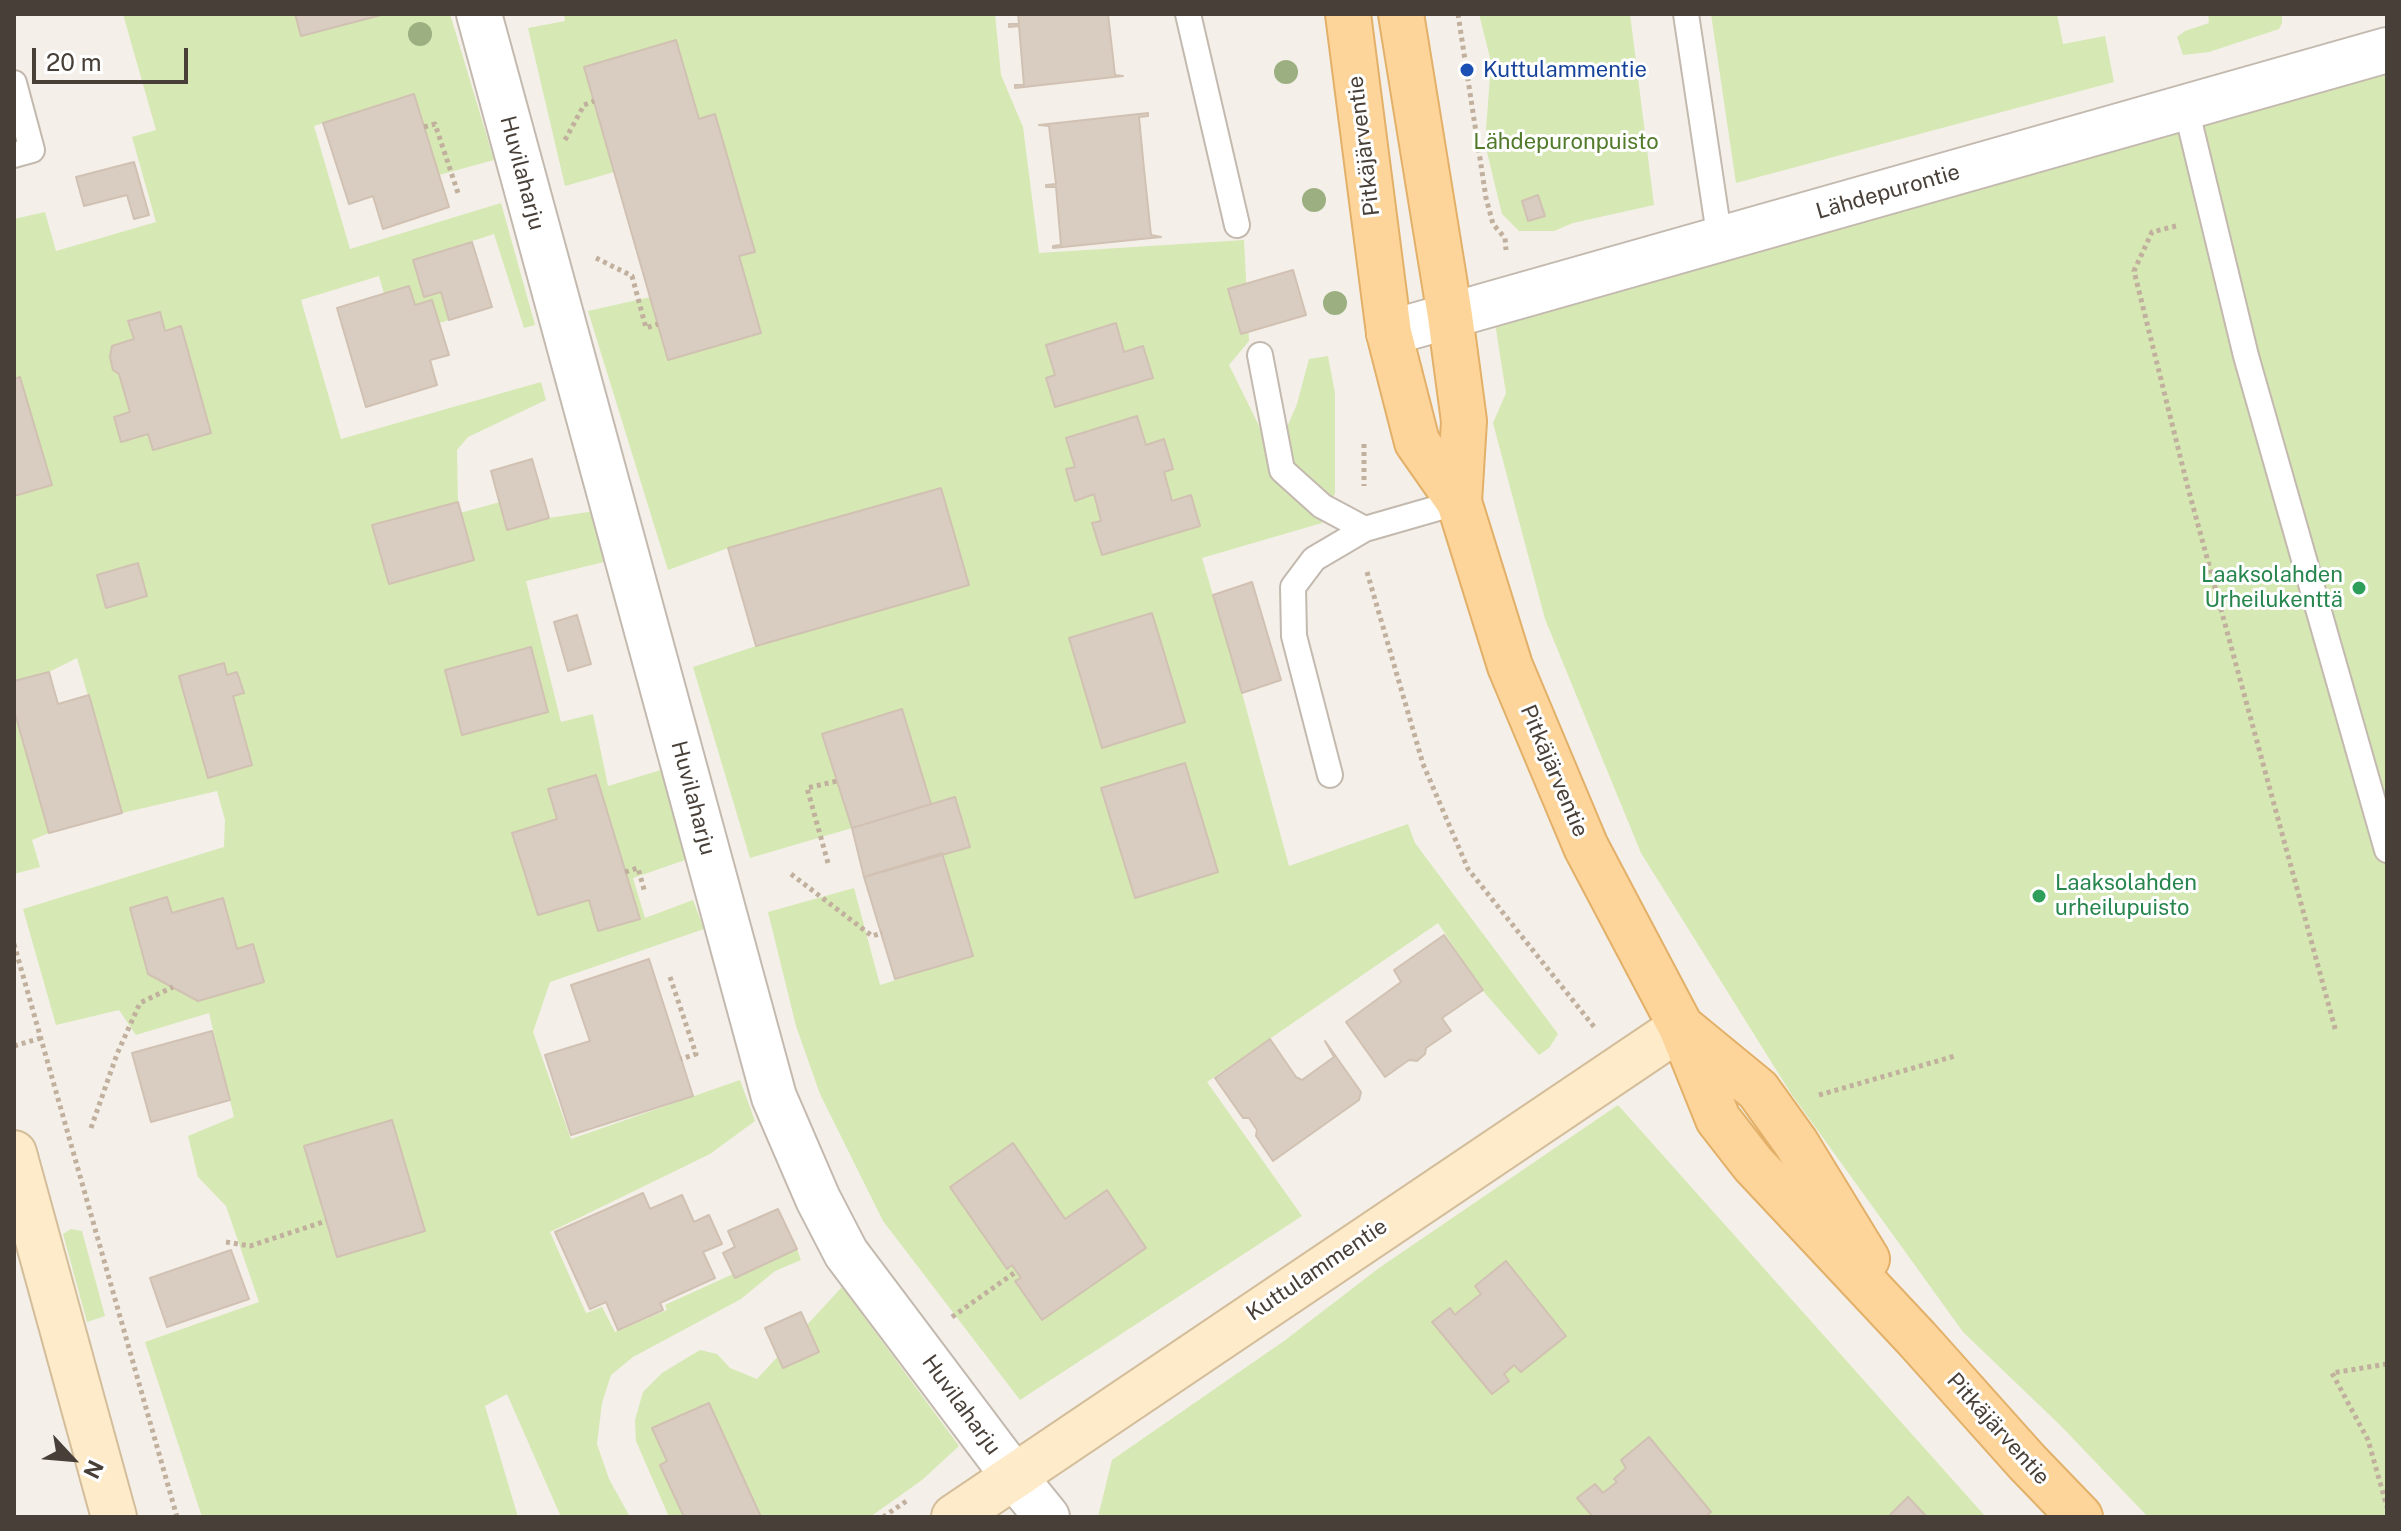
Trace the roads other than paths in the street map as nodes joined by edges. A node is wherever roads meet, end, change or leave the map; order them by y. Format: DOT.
graph roads {
  1 [pos="479,14"];
  2 [pos="1188,14"];
  3 [pos="1348,14"];
  4 [pos="1401,14"];
  5 [pos="1686,14"];
  6 [pos="2387,50"];
  7 [pos="14,83"];
  8 [pos="2186,108"];
  9 [pos="14,155"];
  10 [pos="1237,225"];
  11 [pos="1720,241"];
  12 [pos="1450,316"];
  13 [pos="1389,333"];
  14 [pos="1260,355"];
  15 [pos="1459,502"];
  16 [pos="1365,529"];
  17 [pos="1330,775"];
  18 [pos="2387,850"];
  19 [pos="1681,1027"];
  20 [pos="14,1153"];
  21 [pos="1013,1475"];
  22 [pos="114,1517"];
  23 [pos="954,1517"];
  24 [pos="1047,1517"];
  25 [pos="2080,1517"];
  1 -- 21 [label="street, Huvilaharju"];
  2 -- 10 [label="lane"];
  3 -- 13 [label="main road, Pitkäjärventie"];
  4 -- 12 [label="main road, Pitkäjärventie"];
  5 -- 11 [label="lane"];
  6 -- 8 [label="street, Lähdepurontie"];
  7 -- 9 [label="lane"];
  8 -- 11 [label="street, Lähdepurontie"];
  8 -- 18 [label="lane"];
  11 -- 12 [label="street, Lähdepurontie"];
  12 -- 13 [label="street, Lähdepurontie"];
  12 -- 15 [label="main road, Pitkäjärventie"];
  13 -- 15 [label="main road, Pitkäjärventie"];
  14 -- 16 [label="lane"];
  15 -- 16 [label="lane"];
  15 -- 19 [label="main road, Pitkäjärventie"];
  16 -- 17 [label="lane"];
  19 -- 21 [label="street, Kuttulammentie"];
  19 -- 25 [label="main road, Pitkäjärventie"];
  20 -- 22 [label="street"];
  21 -- 23 [label="street, Kuttulammentie"];
  21 -- 24 [label="street, Huvilaharju"];
}
